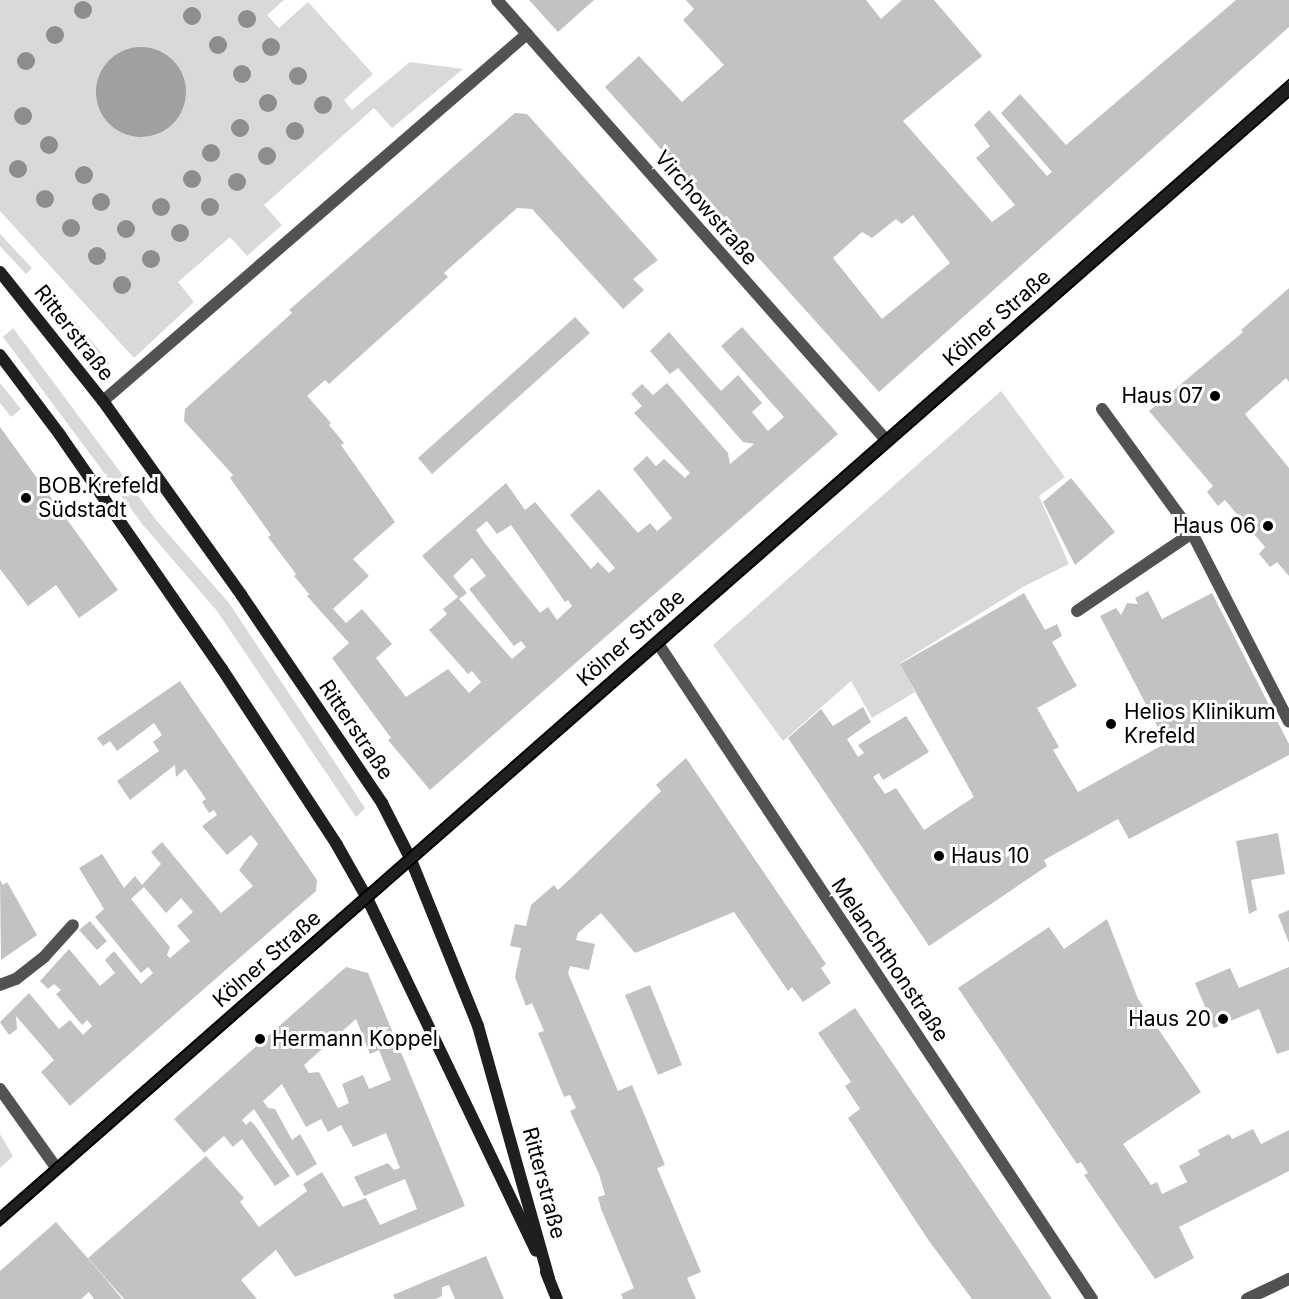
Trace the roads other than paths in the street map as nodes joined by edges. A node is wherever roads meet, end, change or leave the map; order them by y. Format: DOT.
graph roads {
  1 [pos="497,0"];
  2 [pos="527,34"];
  3 [pos="1289,88"];
  4 [pos="0,272"];
  5 [pos="0,355"];
  6 [pos="103,401"];
  7 [pos="1102,410"];
  8 [pos="887,441"];
  9 [pos="1192,533"];
  10 [pos="1077,611"];
  11 [pos="657,642"];
  12 [pos="1289,722"];
  13 [pos="411,860"];
  14 [pos="367,898"];
  15 [pos="73,925"];
  16 [pos="0,985"];
  17 [pos="0,1089"];
  18 [pos="57,1169"];
  19 [pos="0,1219"];
  20 [pos="549,1278"];
  21 [pos="1289,1279"];
  22 [pos="557,1299"];
  23 [pos="1092,1299"];
  24 [pos="1247,1299"];
  1 -- 2 [label="street, Virchowstraße"];
  2 -- 6 [label="street"];
  2 -- 8 [label="street, Virchowstraße"];
  3 -- 8 [label="main road, Kölner Straße"];
  4 -- 6 [label="main road, Ritterstraße"];
  5 -- 14 [label="main road, Ritterstraße"];
  6 -- 13 [label="main road, Ritterstraße"];
  7 -- 9 [label="street"];
  8 -- 11 [label="main road, Kölner Straße"];
  9 -- 10 [label="street"];
  9 -- 12 [label="street"];
  11 -- 13 [label="main road, Kölner Straße"];
  11 -- 23 [label="street, Melanchthonstraße"];
  13 -- 14 [label="main road, Kölner Straße"];
  13 -- 20 [label="main road, Ritterstraße"];
  14 -- 18 [label="main road, Kölner Straße"];
  14 -- 20 [label="main road, Ritterstraße"];
  15 -- 16 [label="street"];
  17 -- 18 [label="street"];
  18 -- 19 [label="main road, Kölner Straße"];
  20 -- 22 [label="main road, Ritterstraße"];
  21 -- 24 [label="street"];
}
